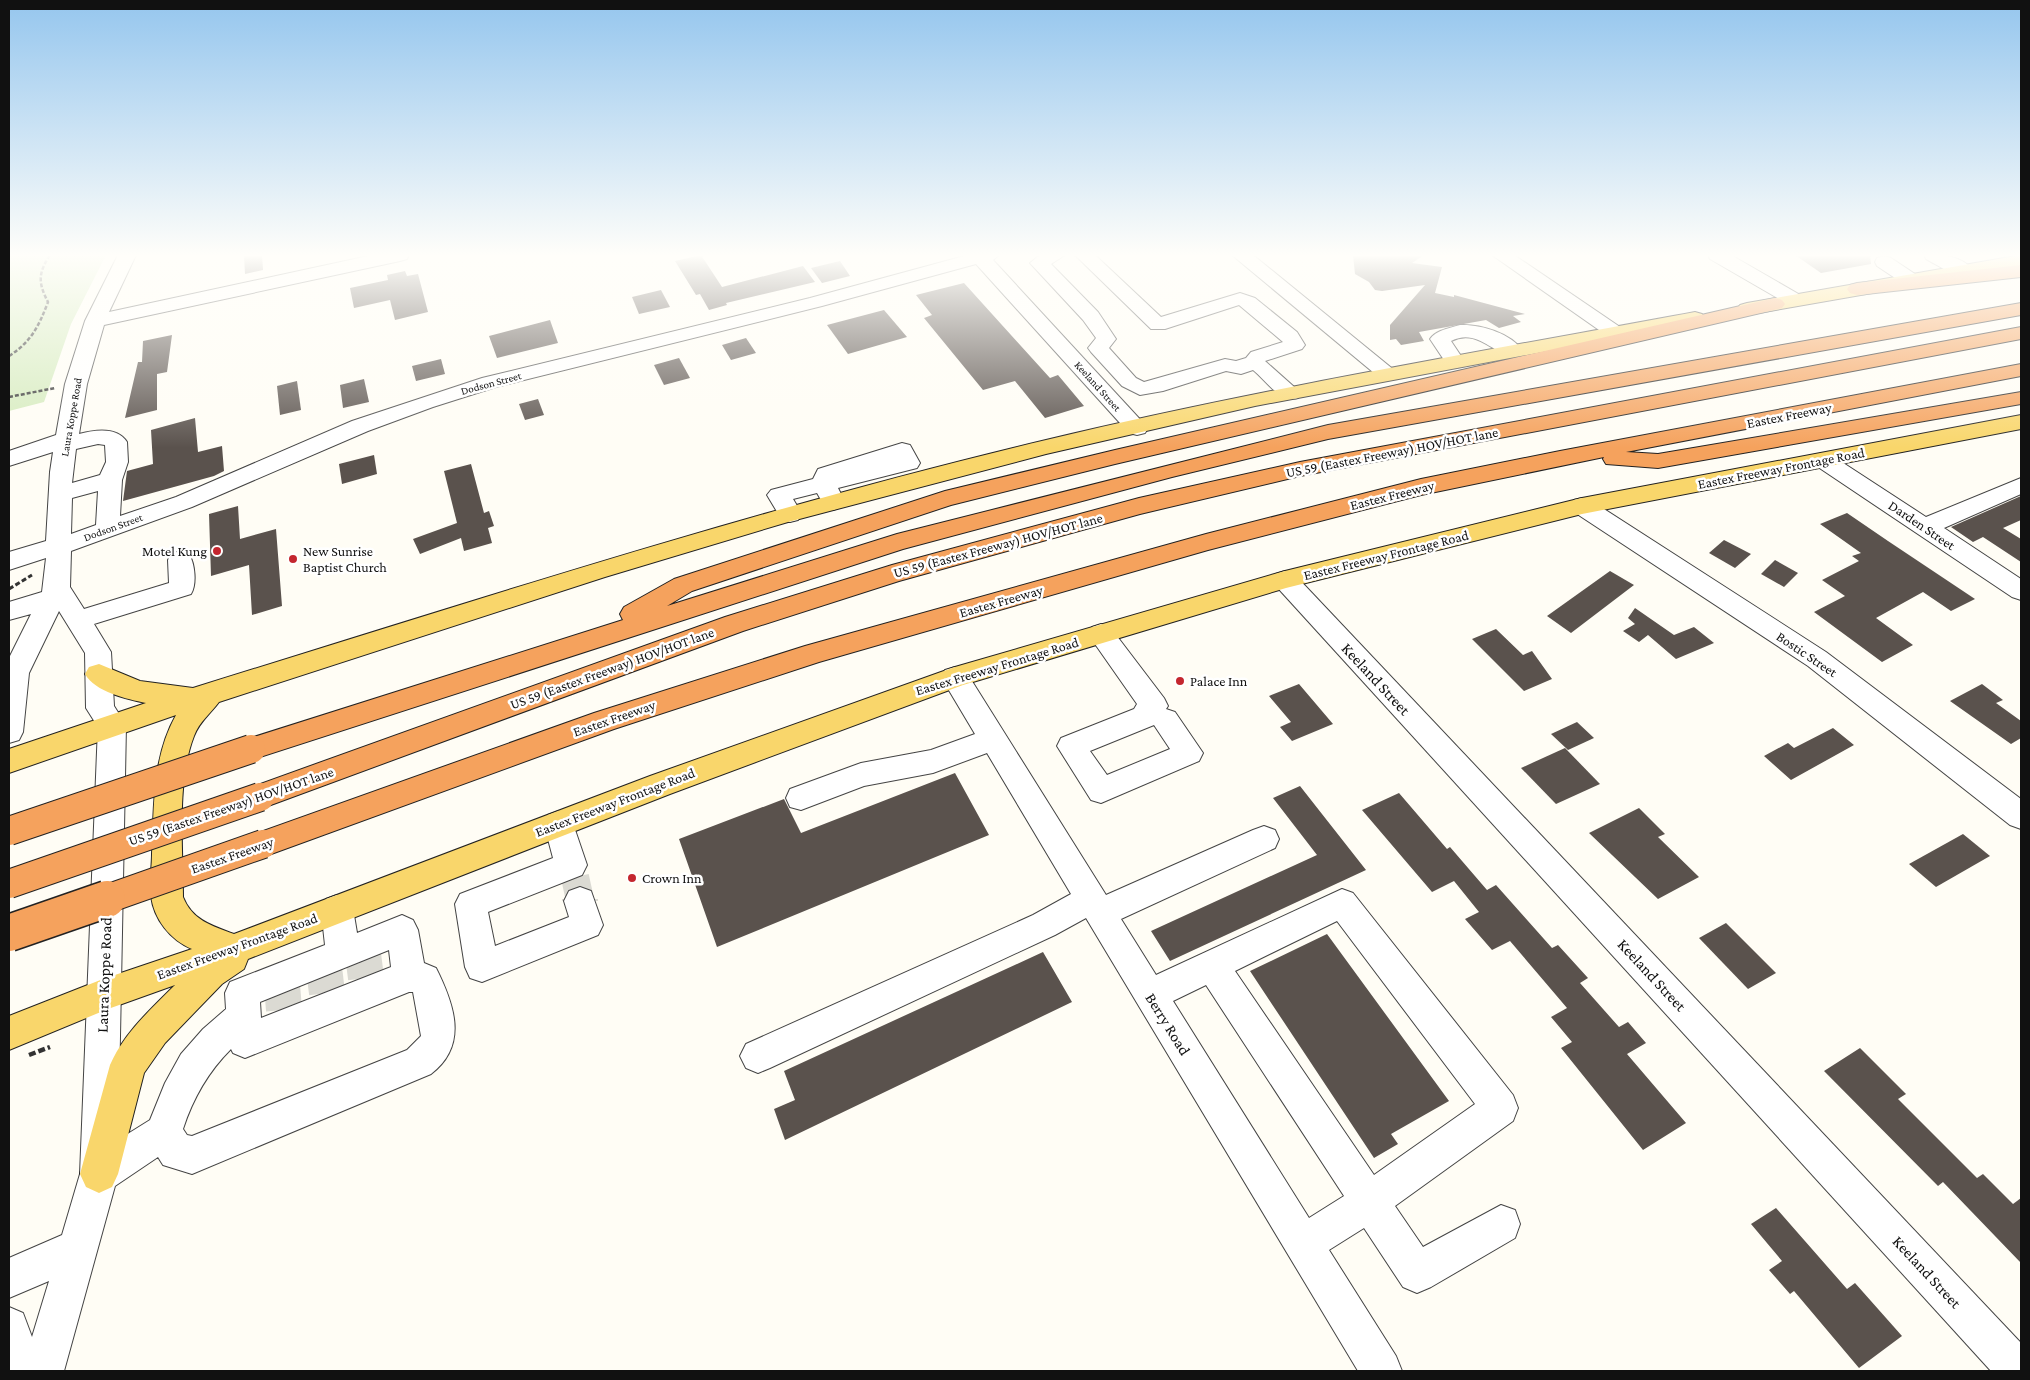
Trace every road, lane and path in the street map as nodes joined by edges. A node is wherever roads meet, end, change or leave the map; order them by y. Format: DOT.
graph roads {
  1 [pos="41,319"];
  2 [pos="744,319"];
  3 [pos="1039,319"];
  4 [pos="1093,319"];
  5 [pos="1152,319"];
  6 [pos="1176,319"];
  7 [pos="1320,319"];
  8 [pos="1597,319"];
  9 [pos="1687,319"];
  10 [pos="1710,319"];
  11 [pos="1962,319"];
  12 [pos="96,320"];
  13 [pos="1270,320"];
  14 [pos="1616,332"];
  15 [pos="2021,333"];
  16 [pos="1513,351"];
  17 [pos="9,356"];
  18 [pos="1455,362"];
  19 [pos="1247,366"];
  20 [pos="1116,368"];
  21 [pos="2021,370"];
  22 [pos="1388,374"];
  23 [pos="1089,376"];
  24 [pos="76,384"];
  25 [pos="1290,394"];
  26 [pos="9,397"];
  27 [pos="1269,398"];
  28 [pos="2021,416"];
  29 [pos="1136,428"];
  30 [pos="65,443"];
  31 [pos="1560,458"];
  32 [pos="9,459"];
  33 [pos="1823,460"];
  34 [pos="110,480"];
  35 [pos="2021,485"];
  36 [pos="60,494"];
  37 [pos="1582,506"];
  38 [pos="1925,527"];
  39 [pos="108,529"];
  40 [pos="57,546"];
  41 [pos="180,560"];
  42 [pos="9,561"];
  43 [pos="1285,580"];
  44 [pos="50,585"];
  45 [pos="9,590"];
  46 [pos="2021,591"];
  47 [pos="9,610"];
  48 [pos="77,620"];
  49 [pos="1100,634"];
  50 [pos="586,641"];
  51 [pos="99,674"];
  52 [pos="955,677"];
  53 [pos="208,696"];
  54 [pos="1157,710"];
  55 [pos="112,725"];
  56 [pos="9,732"];
  57 [pos="994,739"];
  58 [pos="9,761"];
  59 [pos="801,798"];
  60 [pos="2021,816"];
  61 [pos="559,824"];
  62 [pos="9,831"];
  63 [pos="1264,838"];
  64 [pos="575,881"];
  65 [pos="9,884"];
  66 [pos="1096,906"];
  67 [pos="337,910"];
  68 [pos="9,932"];
  69 [pos="248,944"];
  70 [pos="1212,966"];
  71 [pos="345,973"];
  72 [pos="409,976"];
  73 [pos="103,995"];
  74 [pos="1150,995"];
  75 [pos="283,1000"];
  76 [pos="244,1015"];
  77 [pos="9,1033"];
  78 [pos="758,1056"];
  79 [pos="164,1132"];
  80 [pos="98,1174"];
  81 [pos="1369,1201"];
  82 [pos="1501,1224"];
  83 [pos="1303,1244"];
  84 [pos="78,1248"];
  85 [pos="9,1278"];
  86 [pos="9,1327"];
  87 [pos="21,1371"];
  88 [pos="44,1371"];
  89 [pos="1381,1371"];
  90 [pos="2019,1371"];
  1 -- 17 [label="path"];
  2 -- 39 [label="street, Dodson Street"];
  3 -- 23 [label="street, Keeland Street"];
  4 -- 20 [label="street"];
  5 -- 6 [label="street"];
  7 -- 22 [label="street"];
  8 -- 14 [label="street"];
  9 -- 14 [label="main road"];
  10 -- 50 [label="highway"];
  11 -- 50 [label="highway"];
  12 -- 24 [label="street, Laura Koppe Road"];
  13 -- 19 [label="street"];
  14 -- 16 [label="main road"];
  15 -- 65 [label="highway, US 59 (Eastex Freeway) HOV/HOT lane, bridge"];
  16 -- 18 [label="main road"];
  16 -- 18 [label="street"];
  18 -- 22 [label="main road"];
  19 -- 20 [label="street"];
  19 -- 25 [label="street"];
  19 -- 27 [label="street"];
  20 -- 23 [label="street"];
  21 -- 31 [label="highway, Eastex Freeway"];
  22 -- 25 [label="main road"];
  23 -- 29 [label="street, Keeland Street"];
  24 -- 26 [label="path"];
  24 -- 30 [label="street, Laura Koppe Road"];
  25 -- 27 [label="main road"];
  27 -- 29 [label="main road"];
  28 -- 31 [label="highway"];
  28 -- 33 [label="main road, Eastex Freeway Frontage Road"];
  29 -- 53 [label="main road"];
  30 -- 32 [label="street"];
  30 -- 34 [label="street"];
  30 -- 36 [label="street, Laura Koppe Road"];
  31 -- 68 [label="highway, Eastex Freeway, bridge"];
  33 -- 37 [label="main road, Eastex Freeway Frontage Road"];
  33 -- 38 [label="street, Darden Street"];
  34 -- 36 [label="street"];
  34 -- 39 [label="street"];
  35 -- 38 [label="street"];
  36 -- 40 [label="street, Laura Koppe Road"];
  37 -- 43 [label="main road, Eastex Freeway Frontage Road"];
  37 -- 60 [label="street, Bostic Street"];
  38 -- 46 [label="street, Darden Street"];
  39 -- 40 [label="street, Dodson Street"];
  40 -- 42 [label="street, Dodson Street"];
  40 -- 44 [label="street, Laura Koppe Road"];
  41 -- 48 [label="street"];
  43 -- 49 [label="main road, Eastex Freeway Frontage Road"];
  43 -- 90 [label="street, Keeland Street"];
  44 -- 45 [label="path"];
  44 -- 47 [label="street"];
  44 -- 48 [label="street"];
  44 -- 56 [label="street, Laura Koppe Road"];
  48 -- 51 [label="street"];
  49 -- 52 [label="main road, Eastex Freeway Frontage Road"];
  49 -- 54 [label="street"];
  50 -- 62 [label="highway, bridge"];
  51 -- 53 [label="main road"];
  51 -- 55 [label="street"];
  52 -- 57 [label="street, Berry Road"];
  52 -- 61 [label="main road, Eastex Freeway Frontage Road"];
  53 -- 55 [label="main road"];
  53 -- 69 [label="main road"];
  55 -- 58 [label="main road"];
  55 -- 73 [label="street, Laura Koppe Road"];
  57 -- 59 [label="street"];
  57 -- 66 [label="street, Berry Road"];
  61 -- 64 [label="street"];
  61 -- 67 [label="main road, Eastex Freeway Frontage Road"];
  63 -- 66 [label="street"];
  66 -- 74 [label="street, Berry Road"];
  66 -- 78 [label="street"];
  67 -- 69 [label="main road, Eastex Freeway Frontage Road"];
  67 -- 71 [label="street"];
  69 -- 73 [label="main road, Eastex Freeway Frontage Road"];
  69 -- 80 [label="main road"];
  70 -- 74 [label="street"];
  70 -- 81 [label="street"];
  70 -- 81 [label="street"];
  71 -- 72 [label="street"];
  71 -- 72 [label="street"];
  71 -- 75 [label="street"];
  71 -- 75 [label="street"];
  72 -- 79 [label="street"];
  73 -- 77 [label="main road, Eastex Freeway Frontage Road"];
  73 -- 80 [label="street, Laura Koppe Road"];
  74 -- 83 [label="street, Berry Road"];
  75 -- 76 [label="street"];
  75 -- 76 [label="street"];
  76 -- 79 [label="street"];
  79 -- 80 [label="street"];
  80 -- 84 [label="street, Laura Koppe Road"];
  81 -- 82 [label="street"];
  81 -- 83 [label="street"];
  83 -- 89 [label="street, Berry Road"];
  84 -- 85 [label="street"];
  84 -- 88 [label="street, Laura Koppe Road"];
  86 -- 87 [label="street"];
}
